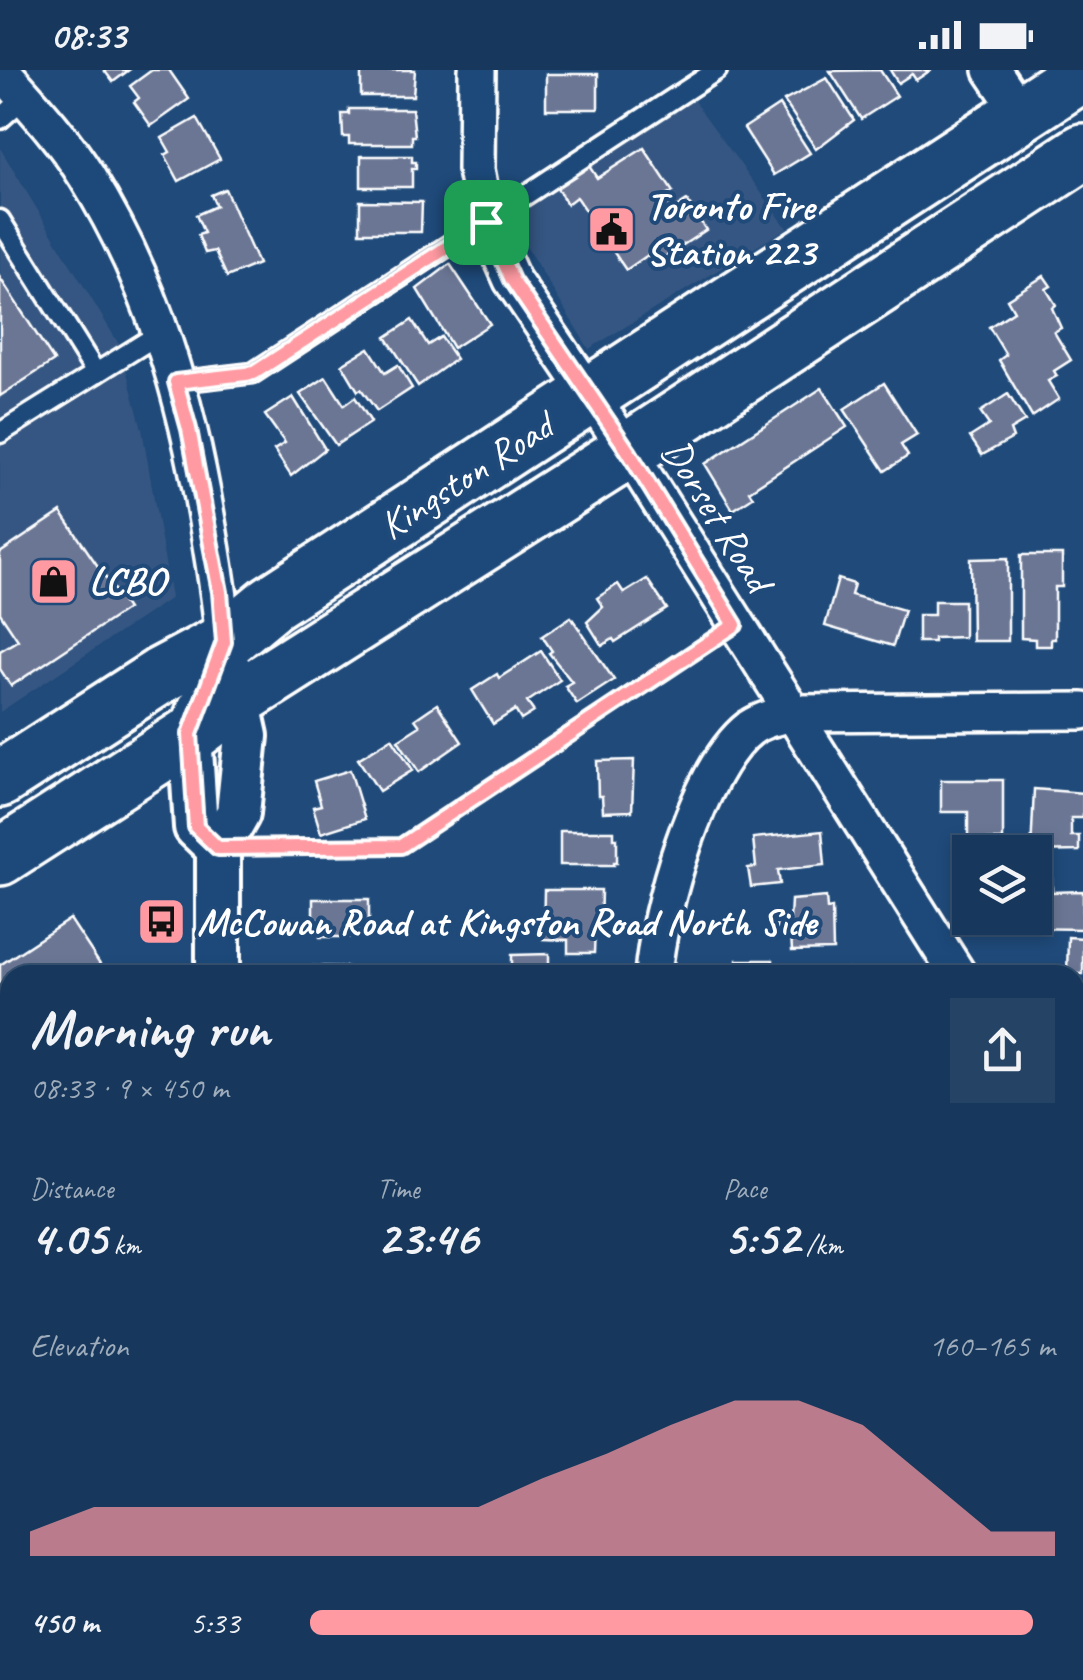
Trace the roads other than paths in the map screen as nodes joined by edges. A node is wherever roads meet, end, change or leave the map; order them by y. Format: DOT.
graph roads {
  1 [pos="2,70"];
  2 [pos="477,70"];
  3 [pos="717,70"];
  4 [pos="1083,73"];
  5 [pos="1006,92"];
  6 [pos="13,108"];
  7 [pos="1083,152"];
  8 [pos="0,220"];
  9 [pos="486,222"];
  10 [pos="162,332"];
  11 [pos="96,373"];
  12 [pos="176,382"];
  13 [pos="588,396"];
  14 [pos="0,433"];
  15 [pos="628,451"];
  16 [pos="224,642"];
  17 [pos="238,699"];
  18 [pos="1083,712"];
  19 [pos="794,713"];
  20 [pos="190,734"];
  21 [pos="0,779"];
  22 [pos="218,848"];
  23 [pos="0,857"];
  24 [pos="218,965"];
  25 [pos="655,965"];
  26 [pos="952,965"];
  1 -- 6 [label="street"];
  2 -- 9 [label="street, Dorset Road"];
  3 -- 9 [label="lane"];
  4 -- 5 [label="main road, Kingston Road"];
  5 -- 13 [label="main road, Kingston Road"];
  6 -- 10 [label="street"];
  7 -- 15 [label="main road, Kingston Road"];
  8 -- 11 [label="lane"];
  9 -- 12 [label="lane"];
  9 -- 13 [label="street, Dorset Road"];
  10 -- 11 [label="lane"];
  10 -- 12 [label="street"];
  11 -- 14 [label="lane"];
  12 -- 16 [label="street"];
  13 -- 15 [label="street, Dorset Road"];
  13 -- 16 [label="main road, Kingston Road"];
  15 -- 17 [label="main road, Kingston Road"];
  15 -- 19 [label="street, Dorset Road"];
  16 -- 17 [label="street"];
  16 -- 20 [label="street"];
  16 -- 21 [label="main road, Kingston Road"];
  17 -- 20 [label="main road, Kingston Road"];
  17 -- 22 [label="street"];
  18 -- 19 [label="street"];
  19 -- 25 [label="street"];
  19 -- 26 [label="street, Dorset Road"];
  20 -- 22 [label="street"];
  20 -- 23 [label="main road, Kingston Road"];
  22 -- 24 [label="street"];
}
